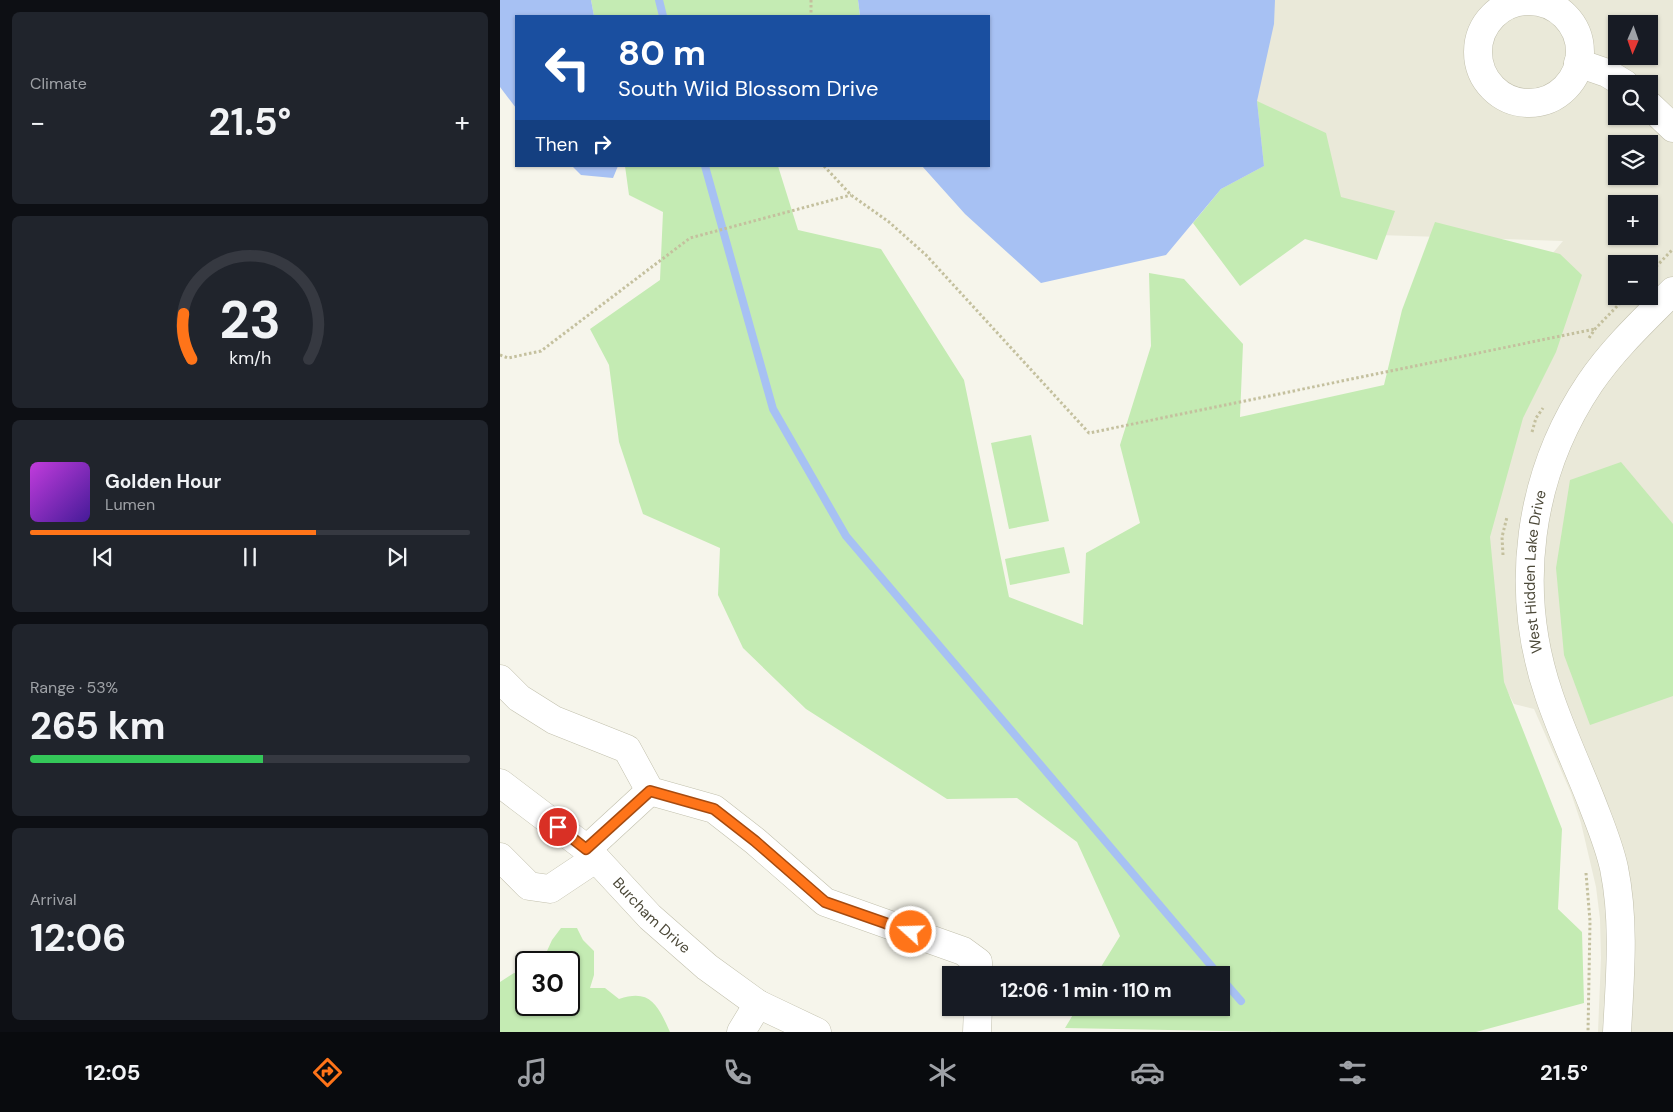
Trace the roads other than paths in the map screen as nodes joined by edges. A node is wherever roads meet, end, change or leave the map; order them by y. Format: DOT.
graph roads {
  1 [pos="1578,63"];
  2 [pos="1612,75"];
  3 [pos="1658,114"];
  4 [pos="1673,128"];
  5 [pos="1673,291"];
  6 [pos="500,679"];
  7 [pos="500,783"];
  8 [pos="650,791"];
  9 [pos="591,854"];
  10 [pos="500,857"];
  11 [pos="978,966"];
  12 [pos="758,1004"];
  13 [pos="978,1016"];
  14 [pos="741,1032"];
  15 [pos="817,1032"];
  16 [pos="978,1032"];
  17 [pos="1618,1032"];
  1 -- 2 [label="street"];
  3 -- 4 [label="street"];
  5 -- 17 [label="street, West Hidden Lake Drive"];
  6 -- 8 [label="street"];
  7 -- 9 [label="street, Burcham Drive"];
  8 -- 9 [label="street"];
  8 -- 11 [label="street"];
  9 -- 10 [label="street"];
  9 -- 12 [label="street, Burcham Drive"];
  12 -- 14 [label="street"];
  12 -- 15 [label="street, Burcham Drive"];
  13 -- 16 [label="street"];
}
